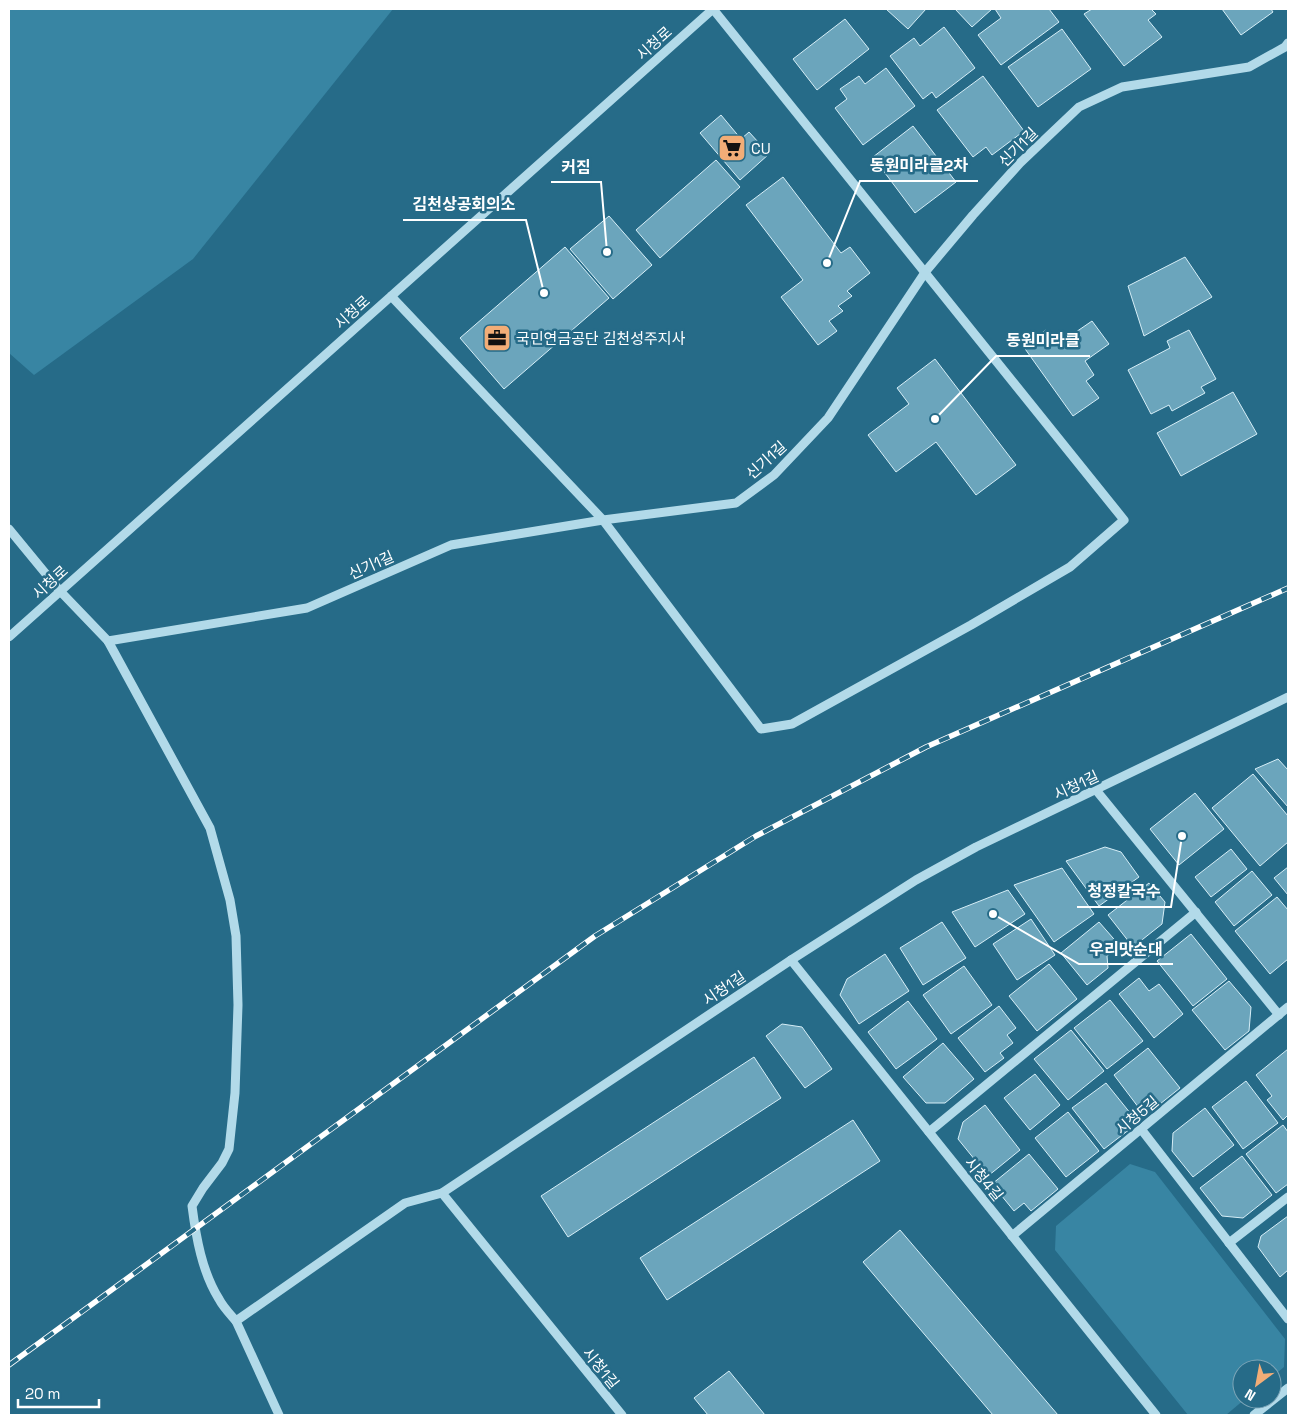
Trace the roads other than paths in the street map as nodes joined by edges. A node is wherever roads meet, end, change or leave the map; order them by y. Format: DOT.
graph roads {
  1 [pos="713,9"];
  2 [pos="1288,43"];
  3 [pos="926,271"];
  4 [pos="391,296"];
  5 [pos="603,520"];
  6 [pos="9,530"];
  7 [pos="60,591"];
  8 [pos="9,637"];
  9 [pos="108,641"];
  10 [pos="1288,698"];
  11 [pos="1096,790"];
  12 [pos="1196,912"];
  13 [pos="791,960"];
  14 [pos="1288,1007"];
  15 [pos="1279,1015"];
  16 [pos="1141,1129"];
  17 [pos="929,1132"];
  18 [pos="442,1193"];
  19 [pos="1288,1197"];
  20 [pos="1012,1236"];
  21 [pos="1229,1243"];
  22 [pos="1288,1319"];
  23 [pos="236,1321"];
  24 [pos="1288,1388"];
  25 [pos="280,1415"];
  26 [pos="622,1415"];
  27 [pos="1156,1415"];
  28 [pos="1254,1415"];
  1 -- 3 [label="street"];
  1 -- 4 [label="street, 시청로"];
  2 -- 3 [label="street, 신기1길"];
  3 -- 5 [label="street, 신기1길"];
  3 -- 5 [label="street"];
  4 -- 5 [label="street"];
  4 -- 7 [label="street, 시청로"];
  5 -- 9 [label="street, 신기1길"];
  6 -- 7 [label="street"];
  7 -- 8 [label="street, 시청로"];
  7 -- 9 [label="street"];
  9 -- 23 [label="street"];
  10 -- 11 [label="street, 시청1길"];
  11 -- 12 [label="street"];
  11 -- 13 [label="street, 시청1길"];
  12 -- 15 [label="street"];
  12 -- 17 [label="street"];
  13 -- 17 [label="street, 시청4길"];
  13 -- 18 [label="street, 시청1길"];
  14 -- 15 [label="street, 시청5길"];
  15 -- 16 [label="street, 시청5길"];
  16 -- 20 [label="street, 시청5길"];
  16 -- 21 [label="street"];
  17 -- 20 [label="street, 시청4길"];
  18 -- 23 [label="street"];
  18 -- 26 [label="street, 시청1길"];
  19 -- 21 [label="street"];
  20 -- 27 [label="street, 시청4길"];
  21 -- 22 [label="street"];
  23 -- 25 [label="street"];
  24 -- 28 [label="street"];
}
